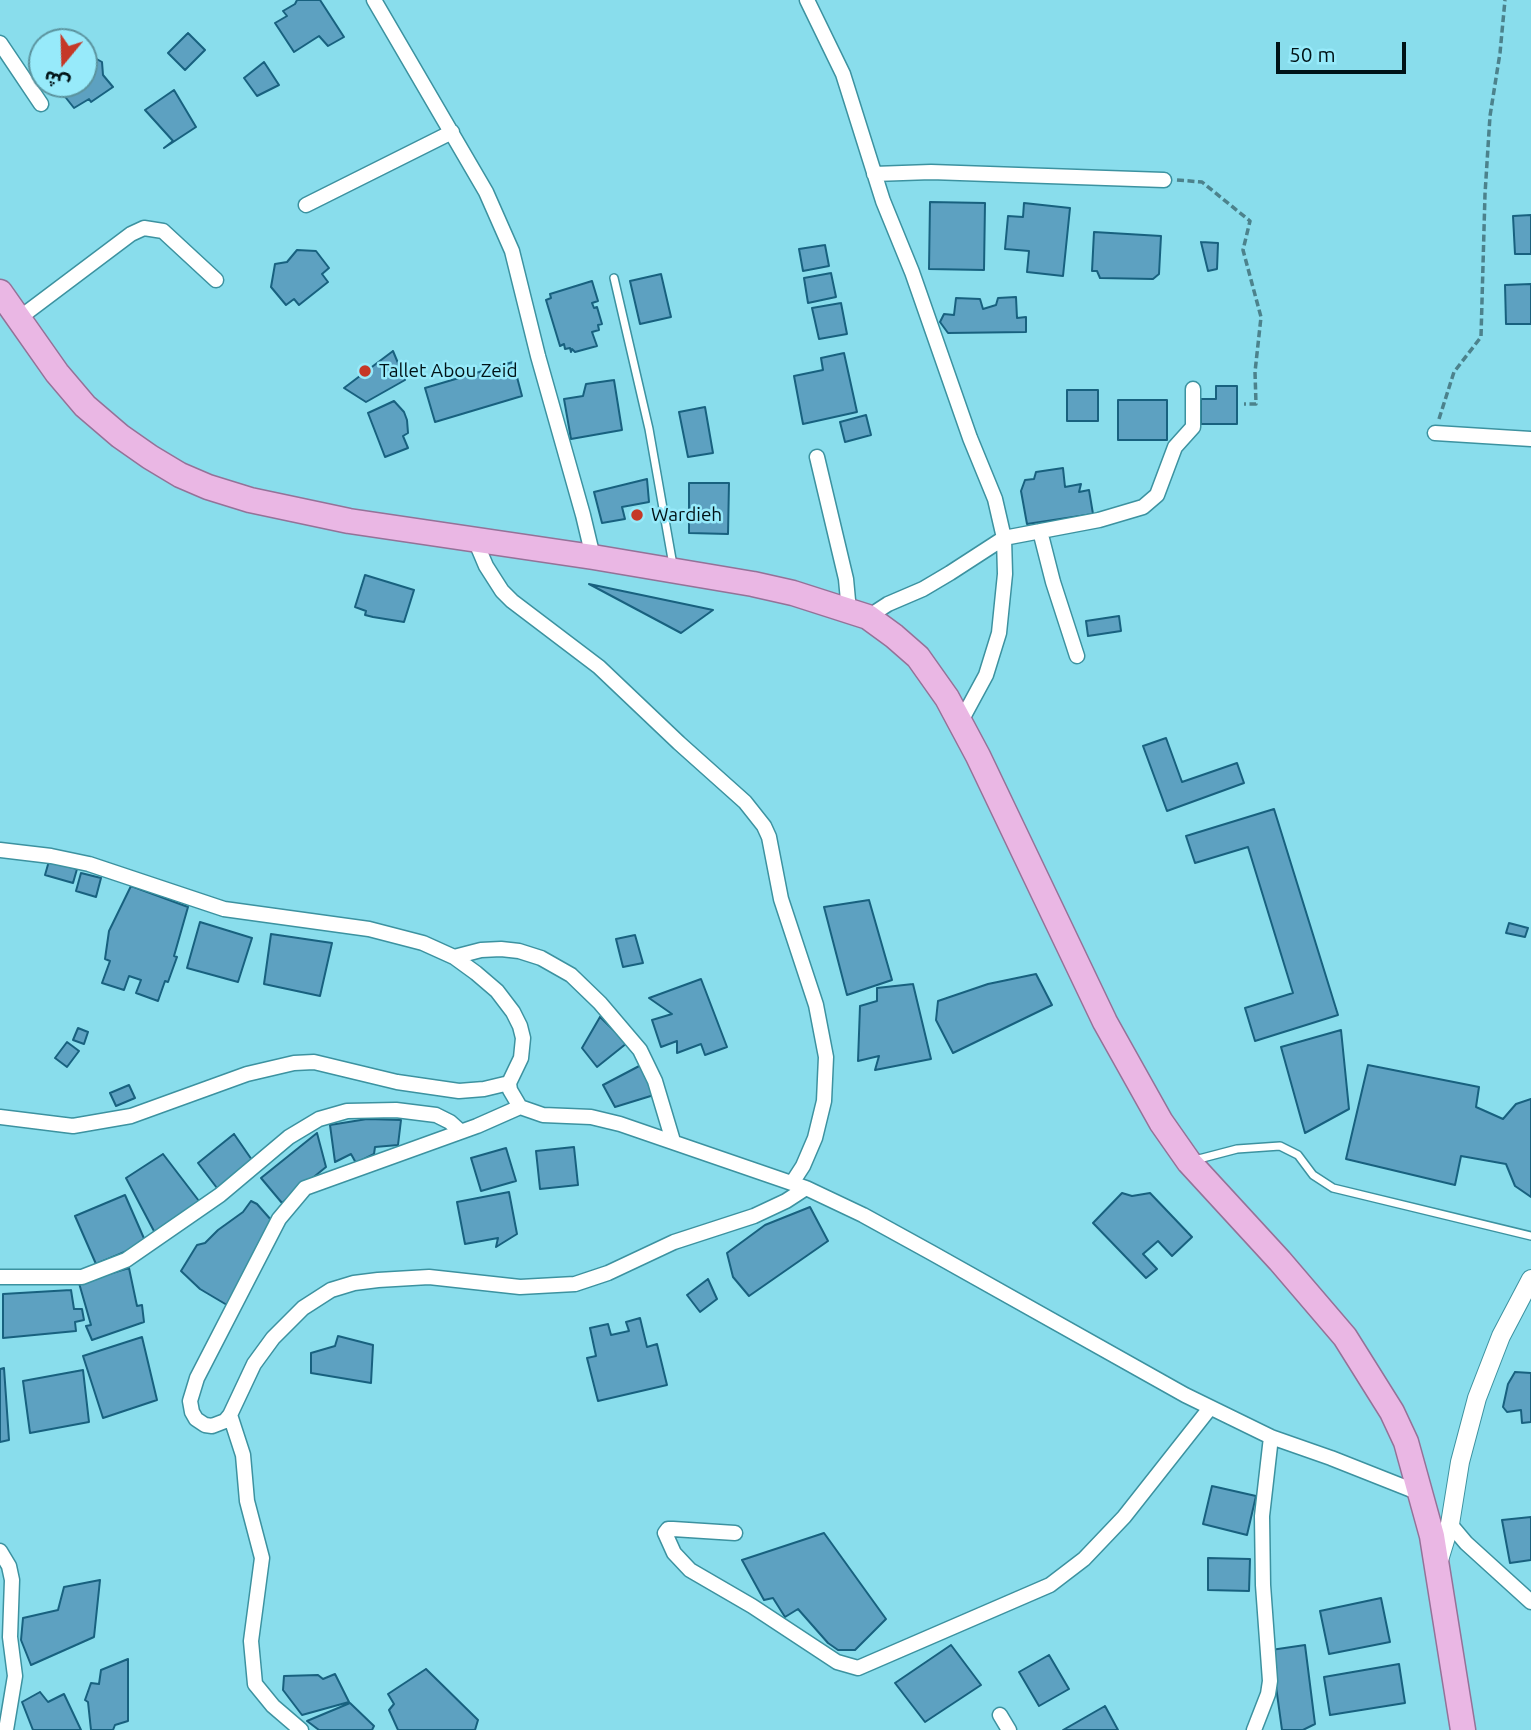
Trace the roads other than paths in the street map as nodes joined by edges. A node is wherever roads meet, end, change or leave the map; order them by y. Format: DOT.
graph roads {
  1 [pos="374,0"];
  2 [pos="807,0"];
  3 [pos="0,43"];
  4 [pos="41,104"];
  5 [pos="452,132"];
  6 [pos="874,174"];
  7 [pos="1164,180"];
  8 [pos="306,205"];
  9 [pos="614,278"];
  10 [pos="216,280"];
  11 [pos="0,292"];
  12 [pos="18,319"];
  13 [pos="1193,389"];
  14 [pos="1435,433"];
  15 [pos="1531,439"];
  16 [pos="817,457"];
  17 [pos="1040,531"];
  18 [pos="1004,538"];
  19 [pos="475,540"];
  20 [pos="593,557"];
  21 [pos="674,571"];
  22 [pos="859,614"];
  23 [pos="1077,656"];
  24 [pos="960,723"];
  25 [pos="0,850"];
  26 [pos="454,957"];
  27 [pos="509,1083"];
  28 [pos="520,1107"];
  29 [pos="0,1117"];
  30 [pos="460,1131"];
  31 [pos="673,1141"];
  32 [pos="1189,1162"];
  33 [pos="799,1185"];
  34 [pos="1531,1236"];
  35 [pos="0,1277"];
  36 [pos="1531,1279"];
  37 [pos="1210,1408"];
  38 [pos="230,1415"];
  39 [pos="1271,1437"];
  40 [pos="1422,1494"];
  41 [pos="1450,1524"];
  42 [pos="735,1533"];
  43 [pos="0,1551"];
  44 [pos="1437,1564"];
  45 [pos="1531,1602"];
  46 [pos="1000,1716"];
  47 [pos="6,1730"];
  48 [pos="301,1730"];
  49 [pos="1009,1730"];
  50 [pos="1254,1730"];
  51 [pos="1463,1730"];
  1 -- 5 [label="street"];
  2 -- 6 [label="street"];
  3 -- 4 [label="street"];
  5 -- 8 [label="street"];
  5 -- 20 [label="street"];
  6 -- 7 [label="street"];
  6 -- 18 [label="street"];
  9 -- 21 [label="lane"];
  10 -- 12 [label="street"];
  11 -- 12 [label="highway"];
  12 -- 19 [label="highway"];
  13 -- 17 [label="street"];
  14 -- 15 [label="street"];
  16 -- 22 [label="street"];
  17 -- 18 [label="street"];
  17 -- 23 [label="street"];
  18 -- 22 [label="street"];
  18 -- 24 [label="street"];
  19 -- 20 [label="highway"];
  19 -- 33 [label="street"];
  20 -- 21 [label="highway"];
  21 -- 22 [label="highway"];
  22 -- 24 [label="highway"];
  24 -- 32 [label="highway"];
  25 -- 26 [label="street"];
  26 -- 27 [label="street"];
  26 -- 31 [label="street"];
  27 -- 28 [label="street"];
  27 -- 29 [label="street"];
  28 -- 30 [label="street"];
  28 -- 31 [label="street"];
  30 -- 35 [label="street"];
  30 -- 38 [label="street"];
  31 -- 33 [label="street"];
  32 -- 34 [label="lane"];
  32 -- 40 [label="highway"];
  33 -- 37 [label="street"];
  33 -- 38 [label="street"];
  36 -- 41 [label="street"];
  37 -- 39 [label="street"];
  37 -- 42 [label="street"];
  38 -- 48 [label="street"];
  39 -- 40 [label="street"];
  39 -- 50 [label="street"];
  40 -- 44 [label="highway"];
  41 -- 44 [label="street"];
  41 -- 45 [label="street"];
  43 -- 47 [label="street"];
  44 -- 51 [label="highway"];
  46 -- 49 [label="street"];
}
